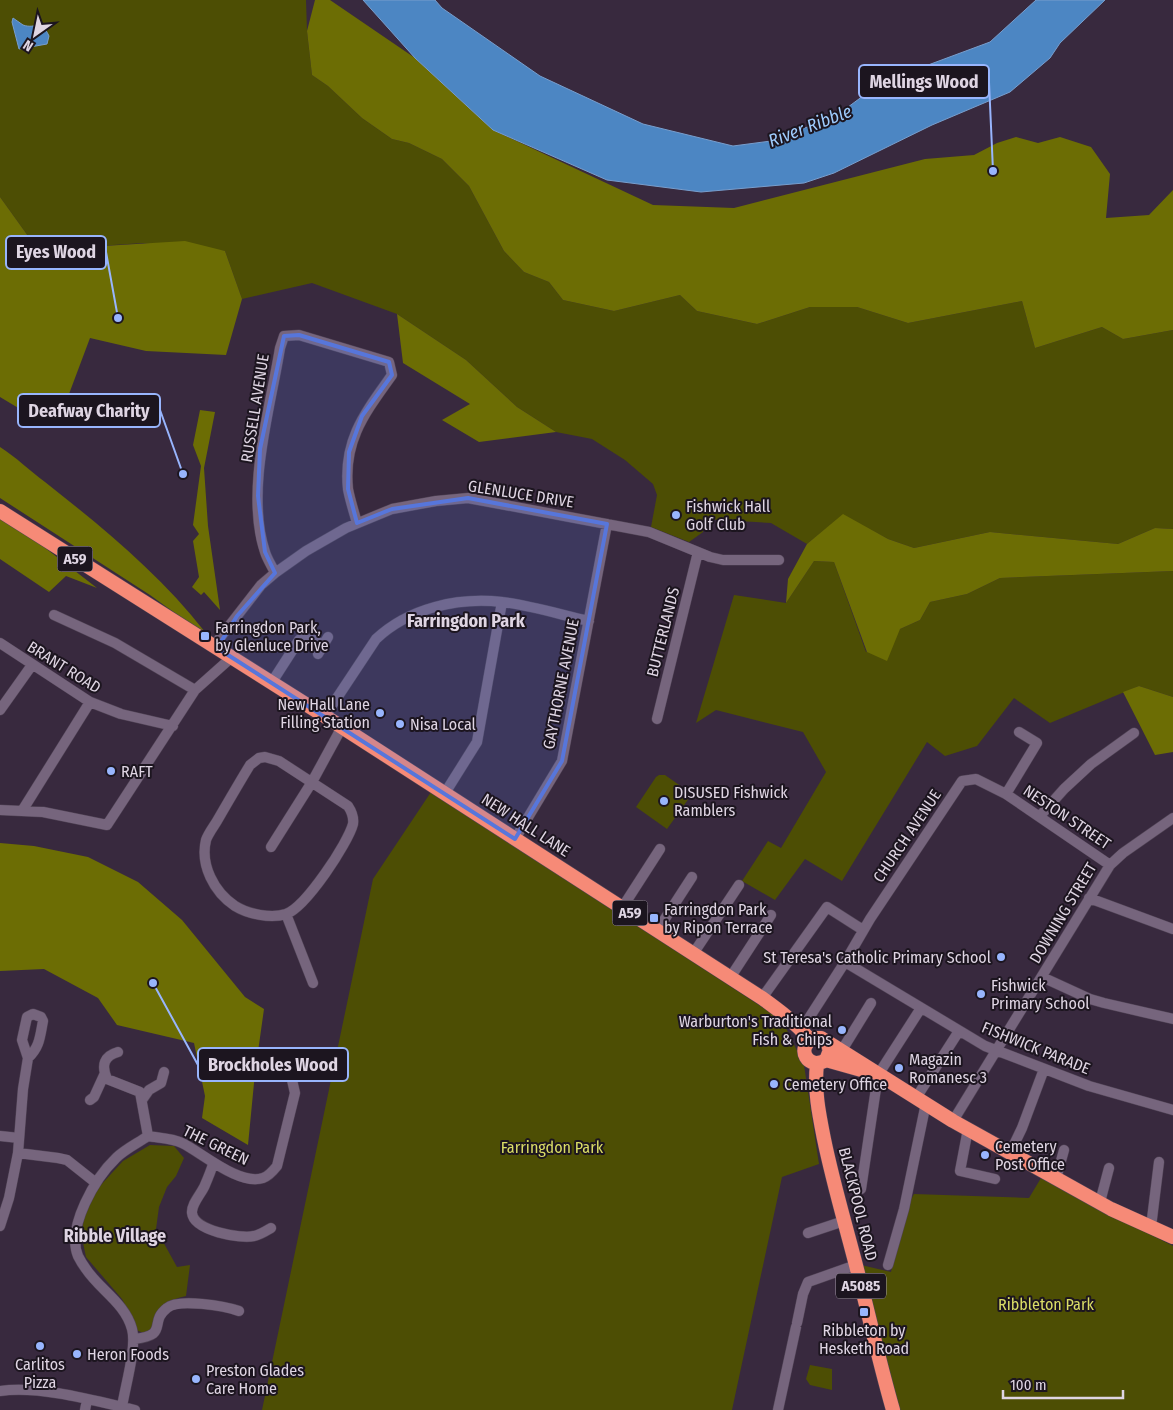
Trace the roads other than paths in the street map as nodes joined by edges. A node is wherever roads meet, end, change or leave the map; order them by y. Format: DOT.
graph roads {
  1 [pos="0,510"];
  2 [pos="357,523"];
  3 [pos="607,524"];
  4 [pos="698,552"];
  5 [pos="779,560"];
  6 [pos="275,573"];
  7 [pos="502,602"];
  8 [pos="54,616"];
  9 [pos="589,621"];
  10 [pos="0,643"];
  11 [pos="216,648"];
  12 [pos="318,654"];
  13 [pos="232,657"];
  14 [pos="32,665"];
  15 [pos="272,682"];
  16 [pos="195,690"];
  17 [pos="90,702"];
  18 [pos="0,710"];
  19 [pos="325,716"];
  20 [pos="657,719"];
  21 [pos="173,726"];
  22 [pos="342,727"];
  23 [pos="1019,732"];
  24 [pos="1134,733"];
  25 [pos="312,782"];
  26 [pos="445,793"];
  27 [pos="1006,794"];
  28 [pos="0,810"];
  29 [pos="22,811"];
  30 [pos="1040,816"];
  31 [pos="1173,818"];
  32 [pos="515,839"];
  33 [pos="271,847"];
  34 [pos="660,850"];
  35 [pos="1110,865"];
  36 [pos="692,877"];
  37 [pos="739,885"];
  38 [pos="1089,898"];
  39 [pos="622,908"];
  40 [pos="286,914"];
  41 [pos="771,915"];
  42 [pos="1173,929"];
  43 [pos="863,930"];
  44 [pos="657,931"];
  45 [pos="693,954"];
  46 [pos="845,962"];
  47 [pos="1042,977"];
  48 [pos="730,978"];
  49 [pos="314,983"];
  50 [pos="762,998"];
  51 [pos="871,1004"];
  52 [pos="920,1008"];
  53 [pos="809,1018"];
  54 [pos="1173,1019"];
  55 [pos="959,1031"];
  56 [pos="810,1040"];
  57 [pos="996,1050"];
  58 [pos="118,1052"];
  59 [pos="828,1054"];
  60 [pos="28,1058"];
  61 [pos="1044,1069"];
  62 [pos="164,1072"];
  63 [pos="105,1074"];
  64 [pos="878,1074"];
  65 [pos="292,1080"];
  66 [pos="90,1100"];
  67 [pos="142,1100"];
  68 [pos="921,1100"];
  69 [pos="1173,1110"];
  70 [pos="952,1121"];
  71 [pos="968,1129"];
  72 [pos="0,1136"];
  73 [pos="148,1136"];
  74 [pos="19,1138"];
  75 [pos="1064,1150"];
  76 [pos="18,1153"];
  77 [pos="1010,1153"];
  78 [pos="1159,1162"];
  79 [pos="213,1164"];
  80 [pos="1109,1168"];
  81 [pos="995,1179"];
  82 [pos="1056,1179"];
  83 [pos="96,1182"];
  84 [pos="861,1189"];
  85 [pos="1100,1202"];
  86 [pos="844,1221"];
  87 [pos="1,1222"];
  88 [pos="1151,1227"];
  89 [pos="271,1228"];
  90 [pos="808,1233"];
  91 [pos="1173,1236"];
  92 [pos="856,1265"];
  93 [pos="888,1265"];
  94 [pos="239,1311"];
  95 [pos="134,1338"];
  96 [pos="0,1391"];
  97 [pos="86,1405"];
  98 [pos="122,1407"];
  99 [pos="135,1410"];
  100 [pos="778,1410"];
  101 [pos="894,1410"];
  1 -- 11 [label="highway, A59"];
  2 -- 3 [label="street, GLENLUCE DRIVE"];
  2 -- 6 [label="street, GLENLUCE DRIVE"];
  2 -- 6 [label="street, RUSSELL AVENUE"];
  3 -- 4 [label="street, GLENLUCE DRIVE"];
  3 -- 9 [label="street, GAYTHORNE AVENUE"];
  4 -- 5 [label="street, GLENLUCE DRIVE"];
  4 -- 20 [label="street, BUTTERLANDS"];
  6 -- 11 [label="street, GLENLUCE DRIVE"];
  7 -- 9 [label="street"];
  7 -- 19 [label="street"];
  7 -- 26 [label="street"];
  8 -- 16 [label="street"];
  9 -- 32 [label="street, GAYTHORNE AVENUE"];
  10 -- 14 [label="street, BRANT ROAD"];
  11 -- 13 [label="highway, NEW HALL LANE / A59"];
  12 -- 15 [label="street"];
  13 -- 15 [label="highway, NEW HALL LANE / A59"];
  13 -- 16 [label="street"];
  14 -- 17 [label="street, BRANT ROAD"];
  14 -- 18 [label="street"];
  15 -- 19 [label="highway, NEW HALL LANE / A59"];
  16 -- 21 [label="street"];
  17 -- 21 [label="street, BRANT ROAD"];
  17 -- 29 [label="street"];
  19 -- 22 [label="highway, NEW HALL LANE / A59"];
  21 -- 29 [label="street"];
  22 -- 25 [label="street"];
  22 -- 26 [label="highway, NEW HALL LANE / A59"];
  23 -- 27 [label="street"];
  24 -- 30 [label="street"];
  25 -- 33 [label="street"];
  25 -- 40 [label="street"];
  25 -- 40 [label="street"];
  26 -- 32 [label="highway, NEW HALL LANE / A59"];
  27 -- 30 [label="street, NESTON STREET"];
  27 -- 43 [label="street, CHURCH AVENUE"];
  28 -- 29 [label="street"];
  30 -- 35 [label="street, NESTON STREET"];
  31 -- 35 [label="street, DOWNING STREET"];
  32 -- 39 [label="highway, NEW HALL LANE / A59"];
  34 -- 39 [label="street"];
  35 -- 38 [label="street, DOWNING STREET"];
  36 -- 44 [label="street"];
  37 -- 45 [label="street"];
  38 -- 42 [label="street"];
  38 -- 47 [label="street, DOWNING STREET"];
  39 -- 44 [label="highway, NEW HALL LANE / A59"];
  40 -- 49 [label="street"];
  41 -- 48 [label="street"];
  43 -- 46 [label="street, CHURCH AVENUE"];
  43 -- 50 [label="street"];
  44 -- 45 [label="highway, NEW HALL LANE / A59"];
  45 -- 48 [label="highway, NEW HALL LANE / A59"];
  46 -- 52 [label="street, FISHWICK PARADE"];
  46 -- 53 [label="street, CHURCH AVENUE"];
  47 -- 54 [label="street"];
  47 -- 57 [label="street, DOWNING STREET"];
  48 -- 50 [label="highway, NEW HALL LANE / A59"];
  50 -- 56 [label="highway, NEW HALL LANE / A59"];
  51 -- 59 [label="street"];
  52 -- 55 [label="street, FISHWICK PARADE"];
  52 -- 64 [label="street"];
  55 -- 57 [label="street, FISHWICK PARADE"];
  55 -- 68 [label="street"];
  56 -- 59 [label="highway"];
  56 -- 59 [label="highway"];
  57 -- 61 [label="street, FISHWICK PARADE"];
  57 -- 70 [label="street, DOWNING STREET"];
  58 -- 63 [label="street"];
  59 -- 64 [label="highway"];
  59 -- 64 [label="highway"];
  59 -- 86 [label="highway, BLACKPOOL ROAD / A5085"];
  60 -- 74 [label="street"];
  61 -- 69 [label="street, FISHWICK PARADE"];
  61 -- 77 [label="street"];
  62 -- 67 [label="street"];
  63 -- 66 [label="street"];
  63 -- 67 [label="street"];
  64 -- 68 [label="highway"];
  64 -- 84 [label="street"];
  65 -- 79 [label="street, THE GREEN"];
  67 -- 73 [label="street"];
  68 -- 70 [label="highway"];
  68 -- 93 [label="street"];
  70 -- 71 [label="highway"];
  71 -- 77 [label="highway"];
  71 -- 81 [label="street"];
  72 -- 74 [label="street"];
  73 -- 79 [label="street, THE GREEN"];
  73 -- 83 [label="street"];
  74 -- 76 [label="street"];
  75 -- 82 [label="street"];
  76 -- 83 [label="street"];
  76 -- 87 [label="street"];
  77 -- 82 [label="highway"];
  78 -- 88 [label="street"];
  79 -- 89 [label="street"];
  80 -- 85 [label="street"];
  82 -- 85 [label="highway"];
  83 -- 95 [label="street"];
  85 -- 88 [label="highway"];
  86 -- 90 [label="street"];
  86 -- 92 [label="highway, BLACKPOOL ROAD / A5085"];
  88 -- 91 [label="highway"];
  92 -- 100 [label="street"];
  92 -- 101 [label="highway, BLACKPOOL ROAD / A5085"];
  94 -- 95 [label="street"];
  95 -- 98 [label="street"];
  96 -- 97 [label="street"];
  97 -- 98 [label="street"];
  98 -- 99 [label="street"];
}
